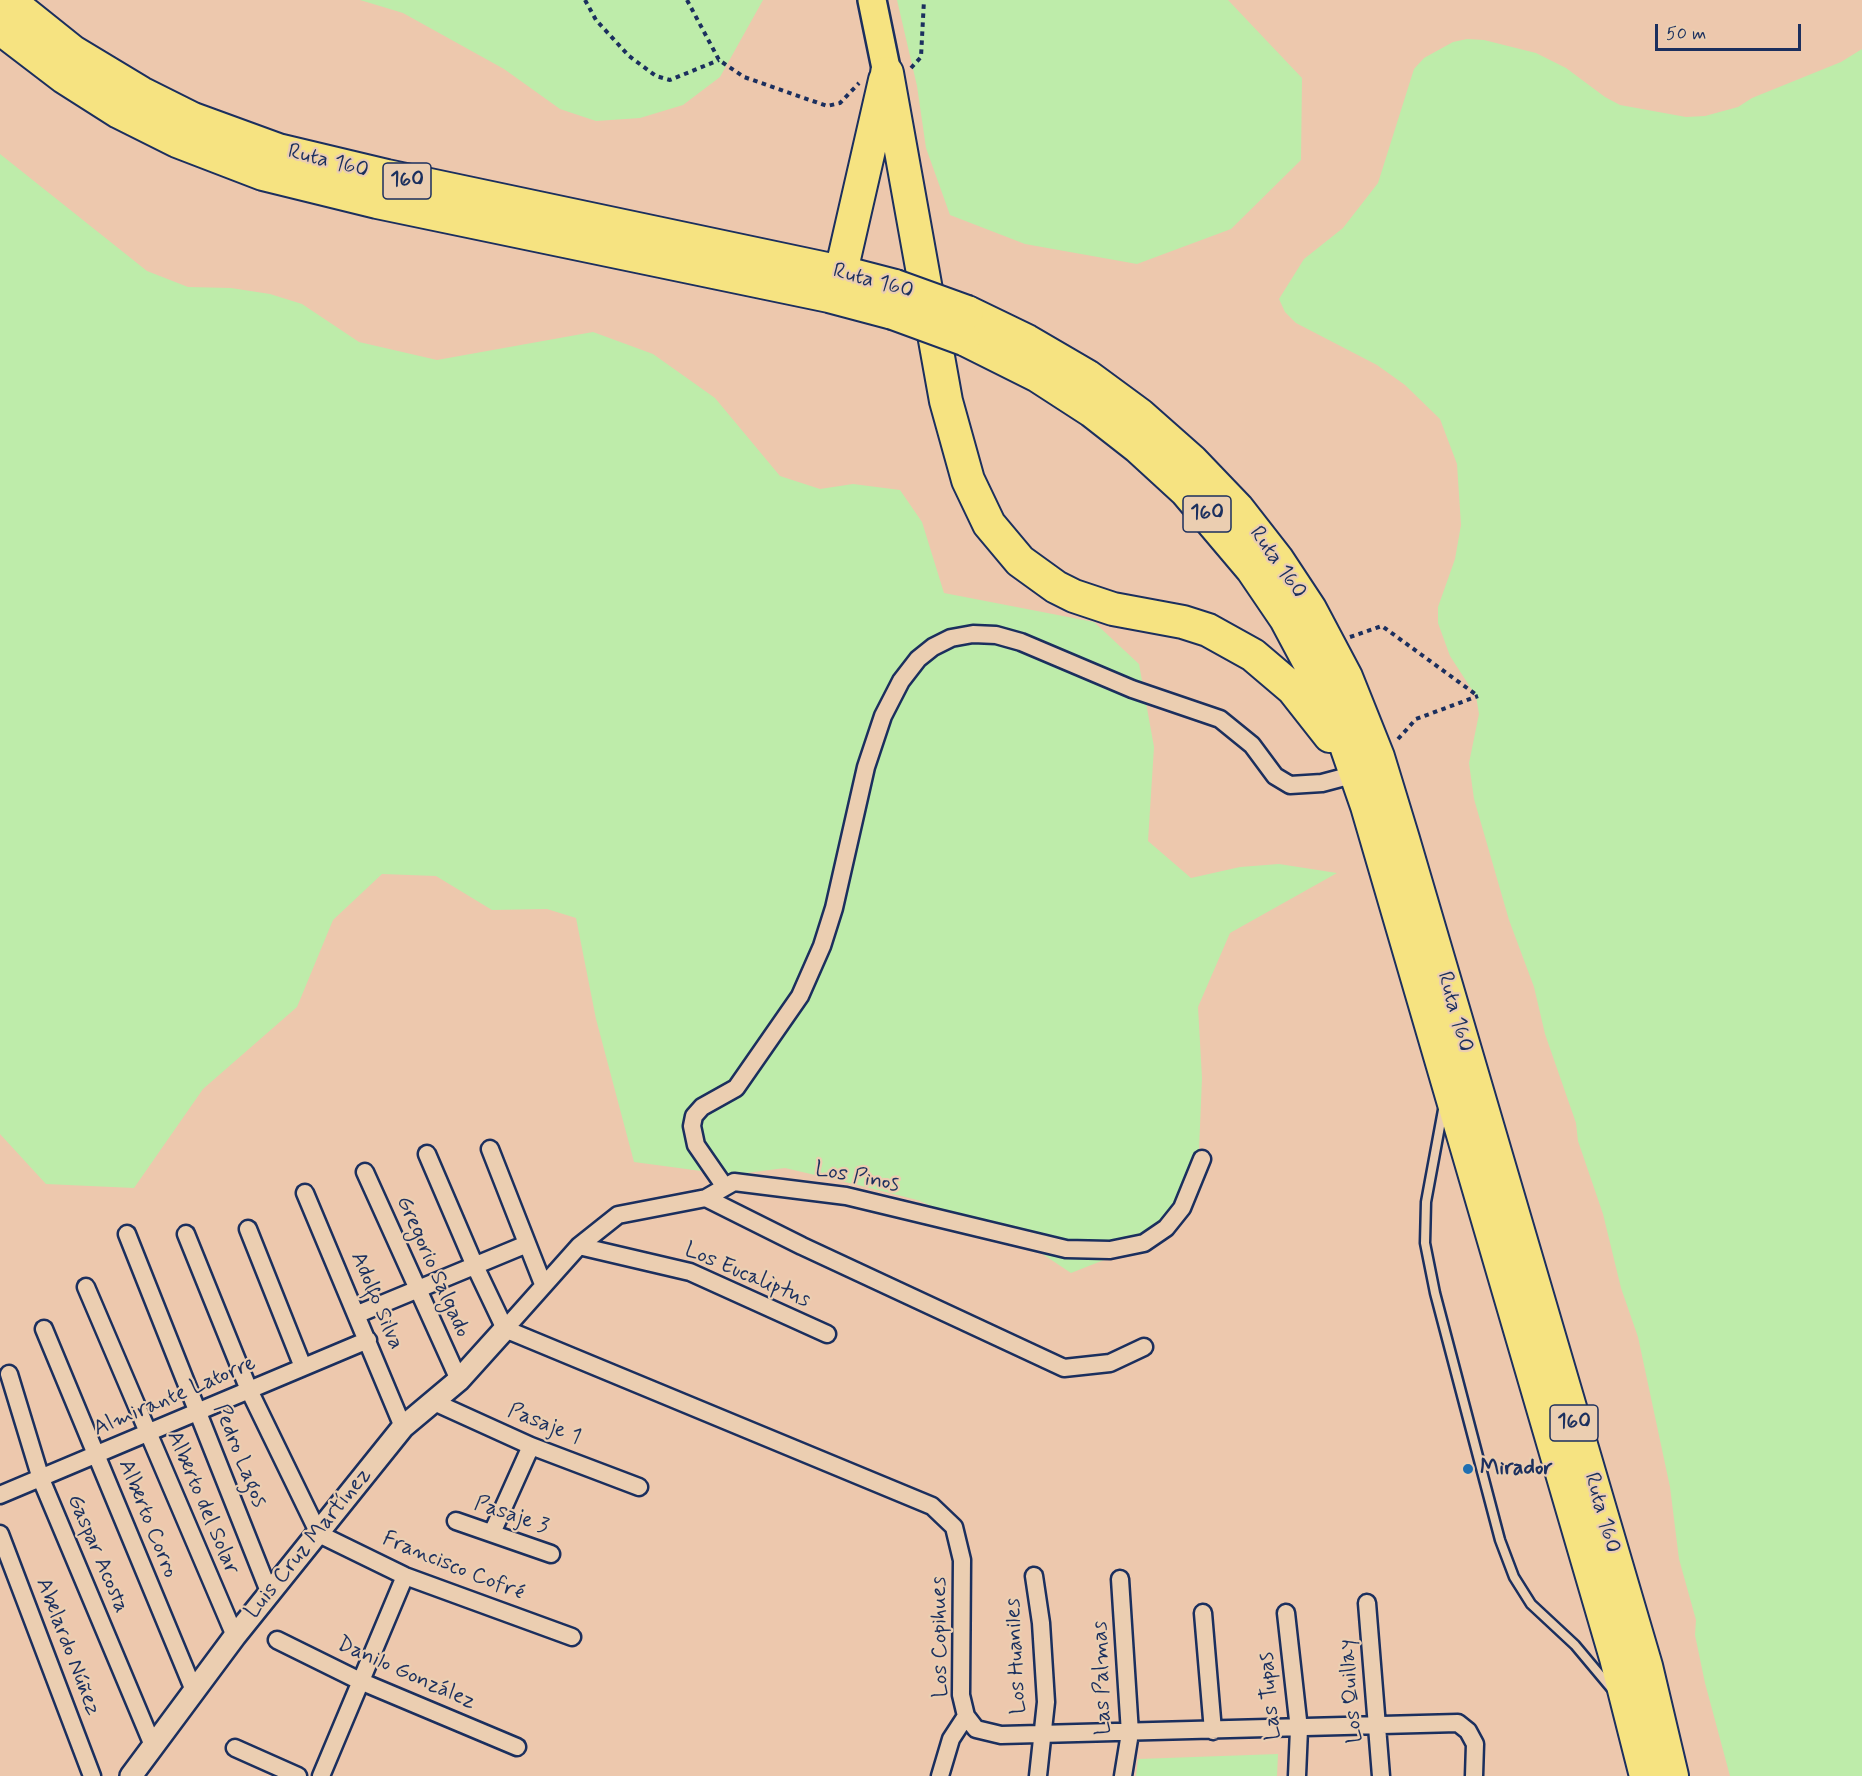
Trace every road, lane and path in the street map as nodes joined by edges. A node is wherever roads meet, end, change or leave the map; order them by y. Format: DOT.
graph roads {
  1 [pos="8,0"];
  2 [pos="585,0"];
  3 [pos="687,0"];
  4 [pos="872,0"];
  5 [pos="924,0"];
  6 [pos="0,28"];
  7 [pos="718,60"];
  8 [pos="889,82"];
  9 [pos="841,272"];
  10 [pos="894,299"];
  11 [pos="966,326"];
  12 [pos="1330,644"];
  13 [pos="1398,740"];
  14 [pos="1356,774"];
  15 [pos="1444,1071"];
  16 [pos="490,1149"];
  17 [pos="427,1154"];
  18 [pos="1202,1159"];
  19 [pos="365,1172"];
  20 [pos="725,1187"];
  21 [pos="305,1193"];
  22 [pos="706,1198"];
  23 [pos="248,1229"];
  24 [pos="127,1234"];
  25 [pos="186,1234"];
  26 [pos="527,1244"];
  27 [pos="579,1246"];
  28 [pos="475,1266"];
  29 [pos="543,1284"];
  30 [pos="86,1287"];
  31 [pos="417,1291"];
  32 [pos="358,1314"];
  33 [pos="44,1329"];
  34 [pos="505,1329"];
  35 [pos="827,1334"];
  36 [pos="368,1340"];
  37 [pos="1144,1347"];
  38 [pos="303,1367"];
  39 [pos="9,1374"];
  40 [pos="459,1380"];
  41 [pos="249,1390"];
  42 [pos="434,1402"];
  43 [pos="198,1412"];
  44 [pos="403,1427"];
  45 [pos="148,1433"];
  46 [pos="531,1446"];
  47 [pos="96,1455"];
  48 [pos="41,1479"];
  49 [pos="639,1487"];
  50 [pos="0,1495"];
  51 [pos="456,1521"];
  52 [pos="492,1533"];
  53 [pos="0,1534"];
  54 [pos="319,1534"];
  55 [pos="551,1554"];
  56 [pos="405,1576"];
  57 [pos="1034,1576"];
  58 [pos="1120,1579"];
  59 [pos="270,1594"];
  60 [pos="1367,1603"];
  61 [pos="1203,1613"];
  62 [pos="1286,1613"];
  63 [pos="235,1636"];
  64 [pos="572,1637"];
  65 [pos="277,1640"];
  66 [pos="360,1680"];
  67 [pos="195,1693"];
  68 [pos="966,1716"];
  69 [pos="1379,1727"];
  70 [pos="1299,1729"];
  71 [pos="1213,1731"];
  72 [pos="1130,1732"];
  73 [pos="1042,1735"];
  74 [pos="1637,1736"];
  75 [pos="154,1748"];
  76 [pos="235,1748"];
  77 [pos="517,1748"];
  78 [pos="92,1776"];
  79 [pos="131,1776"];
  80 [pos="298,1776"];
  81 [pos="321,1776"];
  82 [pos="940,1776"];
  83 [pos="1038,1776"];
  84 [pos="1124,1776"];
  85 [pos="1297,1776"];
  86 [pos="1381,1776"];
  87 [pos="1474,1776"];
  88 [pos="1646,1776"];
  89 [pos="1672,1776"];
  1 -- 9 [label="highway, Ruta 160 / 160"];
  2 -- 7 [label="path"];
  3 -- 7 [label="path"];
  4 -- 8 [label="main road"];
  5 -- 8 [label="path"];
  6 -- 10 [label="highway, Ruta 160 / 160"];
  7 -- 8 [label="path"];
  8 -- 9 [label="highway"];
  8 -- 14 [label="highway"];
  9 -- 10 [label="highway, Ruta 160 / 160"];
  10 -- 11 [label="highway, Ruta 160 / 160, bridge"];
  11 -- 12 [label="highway, Ruta 160 / 160"];
  11 -- 14 [label="highway, Ruta 160 / 160"];
  12 -- 13 [label="path"];
  12 -- 89 [label="highway, Ruta 160 / 160"];
  14 -- 15 [label="highway, Ruta 160 / 160"];
  14 -- 20 [label="street"];
  15 -- 74 [label="highway, Ruta 160 / 160"];
  15 -- 74 [label="lane"];
  16 -- 26 [label="street"];
  17 -- 28 [label="street"];
  18 -- 20 [label="street, Los Pinos"];
  19 -- 31 [label="street, Gregorio Salgado"];
  20 -- 22 [label="street, Los Pinos"];
  21 -- 32 [label="street, Adolfo Silva"];
  22 -- 27 [label="street, Los Pinos"];
  22 -- 37 [label="street"];
  23 -- 38 [label="street"];
  24 -- 43 [label="street, Pedro Lagos"];
  25 -- 41 [label="street"];
  26 -- 28 [label="street"];
  26 -- 29 [label="street"];
  27 -- 29 [label="street, Los Pinos"];
  27 -- 35 [label="street, Los Eucaliptus"];
  28 -- 31 [label="street"];
  28 -- 34 [label="street"];
  29 -- 34 [label="street, Los Pinos"];
  30 -- 45 [label="street, Alberto del Solar"];
  31 -- 32 [label="street"];
  31 -- 40 [label="street, Gregorio Salgado"];
  32 -- 36 [label="street, Adolfo Silva"];
  33 -- 47 [label="street, Alberto Corro"];
  34 -- 40 [label="street, Luis Cruz Martínez"];
  34 -- 68 [label="street, Los Copihues"];
  36 -- 38 [label="street, Almirante Latorre"];
  36 -- 44 [label="street, Adolfo Silva"];
  38 -- 41 [label="street, Almirante Latorre"];
  39 -- 48 [label="street, Gaspar Acosta"];
  40 -- 42 [label="street, Luis Cruz Martínez"];
  41 -- 43 [label="street, Almirante Latorre"];
  41 -- 54 [label="street"];
  42 -- 44 [label="street, Luis Cruz Martínez"];
  42 -- 46 [label="street, Pasaje 1"];
  43 -- 45 [label="street, Almirante Latorre"];
  43 -- 59 [label="street, Pedro Lagos"];
  44 -- 54 [label="street, Luis Cruz Martínez"];
  45 -- 47 [label="street, Almirante Latorre"];
  45 -- 63 [label="street, Alberto del Solar"];
  46 -- 49 [label="street, Pasaje 1"];
  46 -- 52 [label="street"];
  47 -- 48 [label="street, Almirante Latorre"];
  47 -- 67 [label="street, Alberto Corro"];
  48 -- 50 [label="street, Almirante Latorre"];
  48 -- 75 [label="street, Gaspar Acosta"];
  51 -- 52 [label="street, Pasaje 3"];
  52 -- 55 [label="street, Pasaje 3"];
  53 -- 78 [label="street, Abelardo Núñez"];
  54 -- 56 [label="street, Francisco Cofré"];
  54 -- 59 [label="street, Luis Cruz Martínez"];
  56 -- 64 [label="street, Francisco Cofré"];
  56 -- 66 [label="street"];
  57 -- 73 [label="street, Los Huaniles"];
  58 -- 72 [label="street, Las Palmas"];
  59 -- 63 [label="street, Luis Cruz Martínez"];
  60 -- 69 [label="street, Los Quillay"];
  61 -- 71 [label="street"];
  62 -- 70 [label="street, Las Tupas"];
  63 -- 67 [label="street, Luis Cruz Martínez"];
  65 -- 66 [label="street, Danilo González"];
  66 -- 77 [label="street, Danilo González"];
  66 -- 81 [label="street"];
  67 -- 75 [label="street, Luis Cruz Martínez"];
  68 -- 73 [label="street, Los Copihues"];
  68 -- 82 [label="street"];
  69 -- 70 [label="street, Los Copihues"];
  69 -- 86 [label="street, Los Quillay"];
  69 -- 87 [label="street, Los Copihues"];
  70 -- 71 [label="street, Los Copihues"];
  70 -- 85 [label="street, Las Tupas"];
  71 -- 72 [label="street, Los Copihues"];
  72 -- 73 [label="street, Los Copihues"];
  72 -- 84 [label="street, Las Palmas"];
  73 -- 83 [label="street, Los Huaniles"];
  74 -- 88 [label="highway, Ruta 160 / 160"];
  75 -- 79 [label="street, Luis Cruz Martínez"];
  76 -- 80 [label="street"];
}
